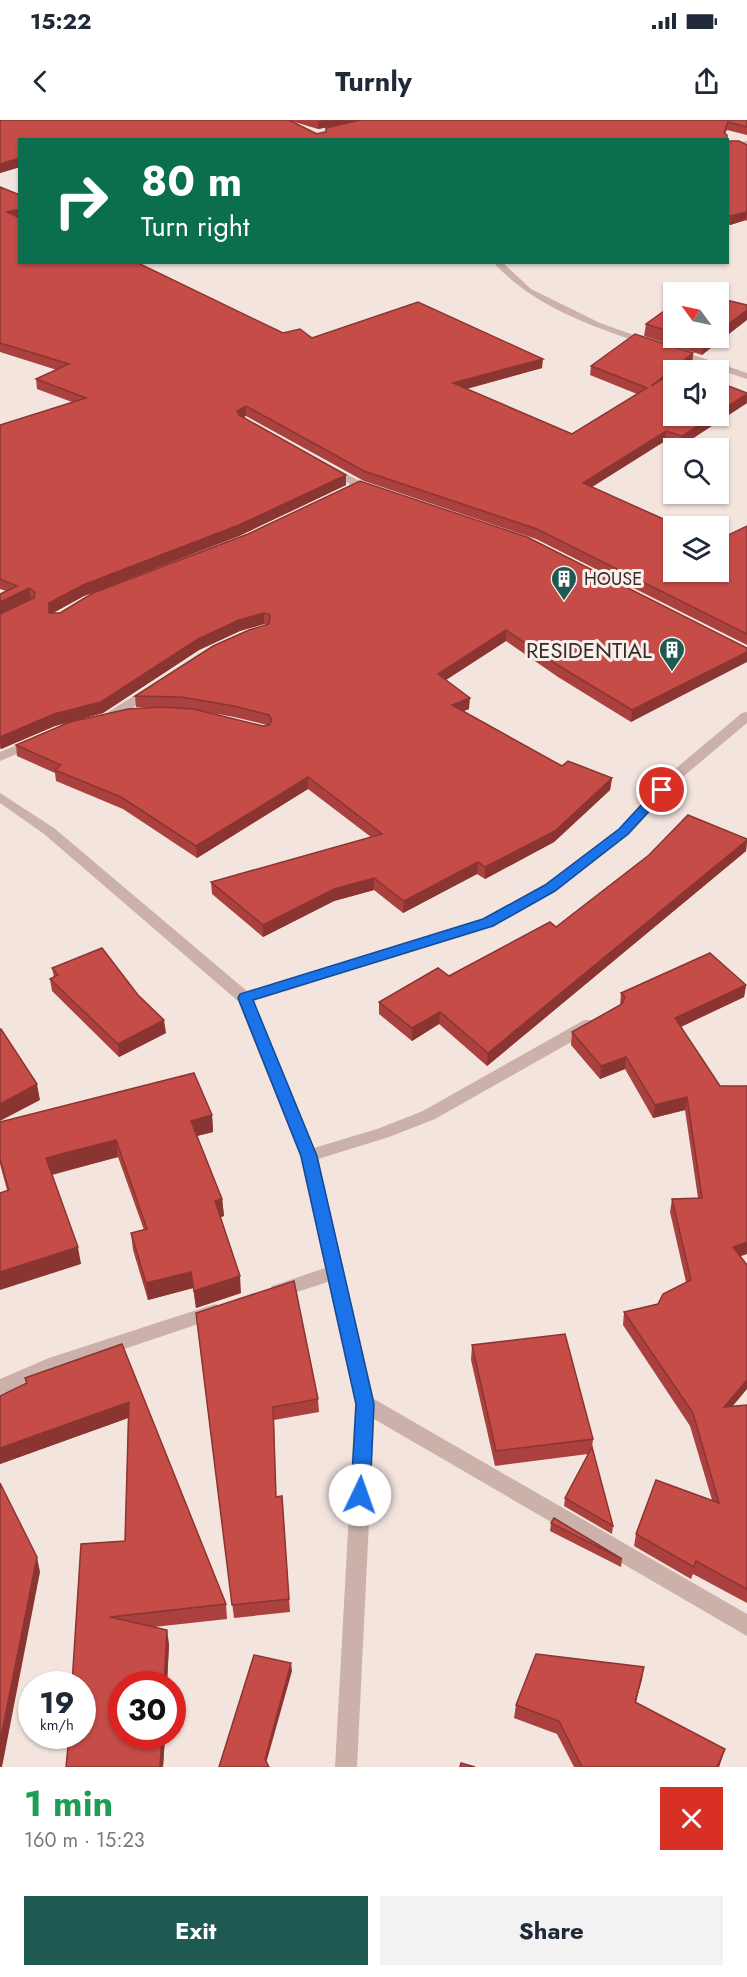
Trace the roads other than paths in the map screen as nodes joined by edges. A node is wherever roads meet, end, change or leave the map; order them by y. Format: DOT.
graph roads {
  1 [pos="380,120"];
  2 [pos="305,131"];
  3 [pos="314,134"];
  4 [pos="320,138"];
  5 [pos="747,143"];
  6 [pos="729,146"];
  7 [pos="499,264"];
  8 [pos="747,376"];
  9 [pos="318,462"];
  10 [pos="328,500"];
  11 [pos="160,683"];
  12 [pos="143,713"];
  13 [pos="747,716"];
  14 [pos="50,735"];
  15 [pos="0,757"];
  16 [pos="0,797"];
  17 [pos="245,998"];
  18 [pos="603,1017"];
  19 [pos="309,1156"];
  20 [pos="334,1272"];
  21 [pos="256,1298"];
  22 [pos="234,1305"];
  23 [pos="0,1387"];
  24 [pos="365,1404"];
  25 [pos="747,1626"];
  26 [pos="346,1767"];
  1 -- 3 [label="street"];
  2 -- 3 [label="street"];
  3 -- 4 [label="street"];
  5 -- 6 [label="street"];
  7 -- 8 [label="street"];
  9 -- 10 [label="street"];
  11 -- 12 [label="street"];
  13 -- 17 [label="street"];
  14 -- 15 [label="street"];
  16 -- 17 [label="street"];
  17 -- 19 [label="street"];
  18 -- 19 [label="street"];
  19 -- 20 [label="street"];
  20 -- 21 [label="street"];
  20 -- 24 [label="street"];
  22 -- 23 [label="street"];
  24 -- 25 [label="street"];
  24 -- 26 [label="street"];
}
